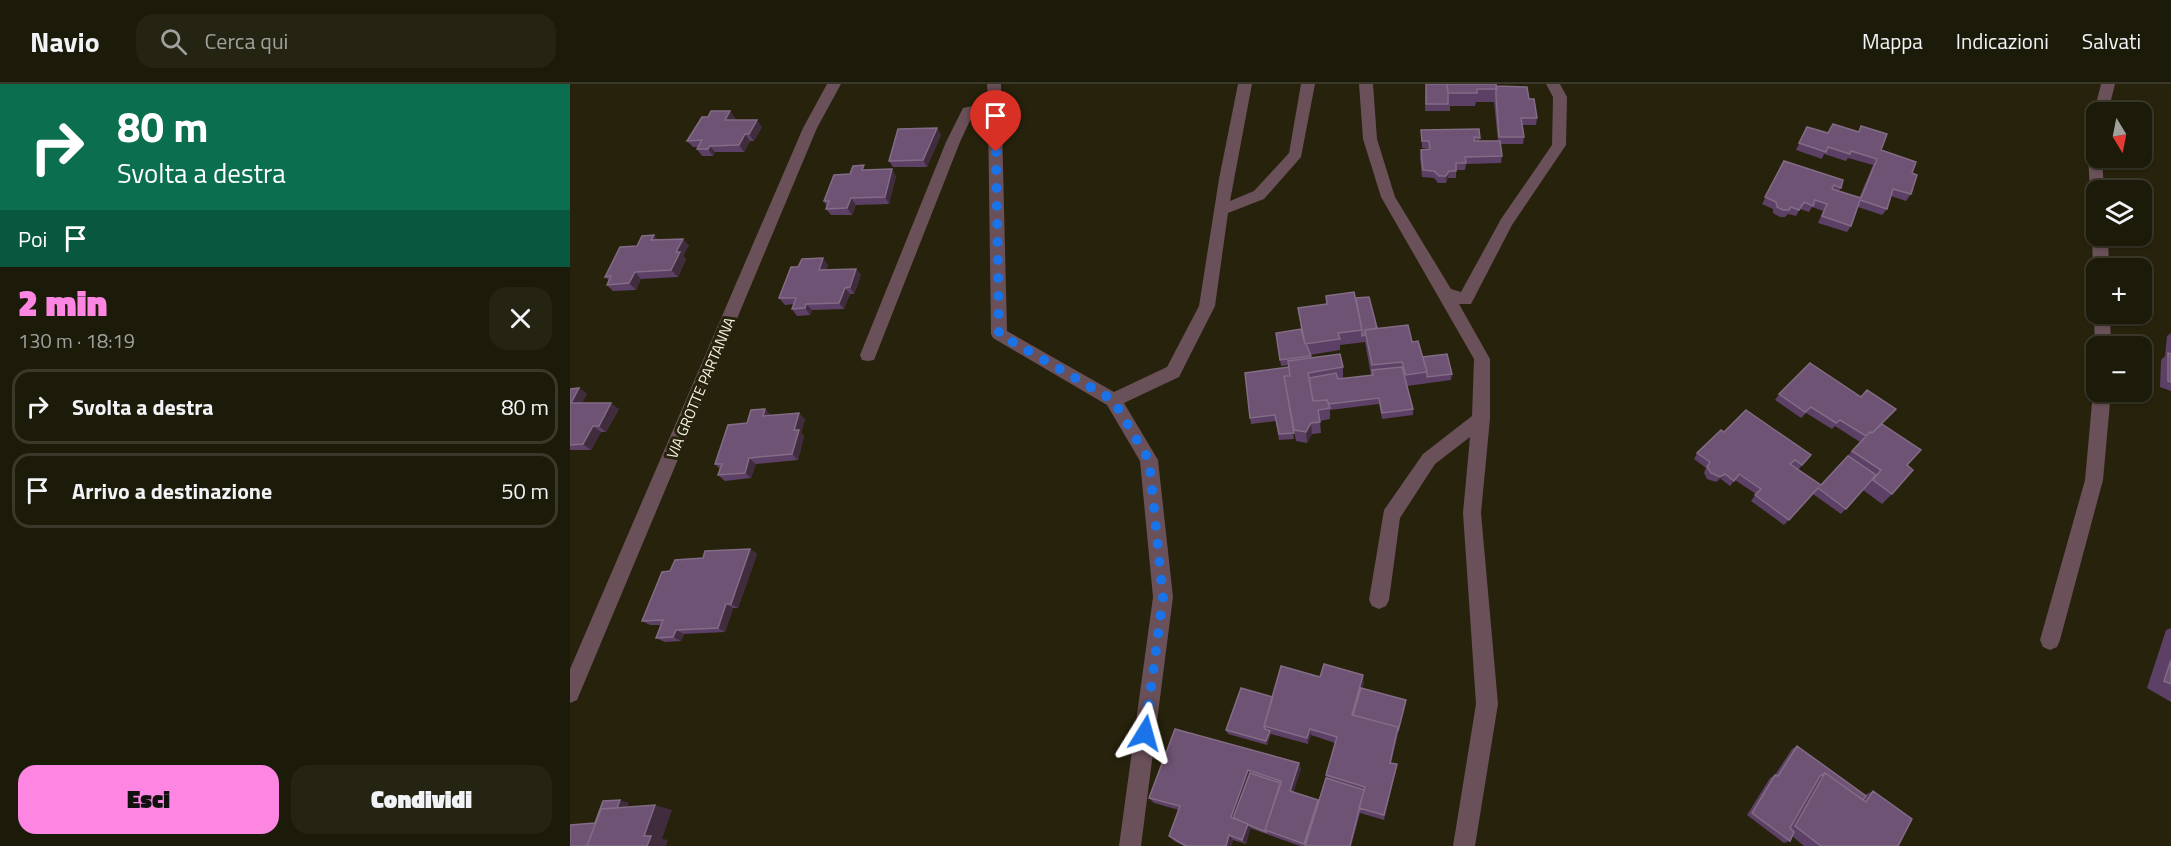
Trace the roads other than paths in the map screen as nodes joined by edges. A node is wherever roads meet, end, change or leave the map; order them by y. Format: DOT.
graph roads {
  1 [pos="834,84"];
  2 [pos="994,84"];
  3 [pos="1245,84"];
  4 [pos="1308,84"];
  5 [pos="1366,84"];
  6 [pos="1553,84"];
  7 [pos="2108,84"];
  8 [pos="2104,102"];
  9 [pos="995,106"];
  10 [pos="1222,210"];
  11 [pos="1445,294"];
  12 [pos="868,355"];
  13 [pos="1113,400"];
  14 [pos="2101,402"];
  15 [pos="1481,419"];
  16 [pos="1379,600"];
  17 [pos="2050,640"];
  18 [pos="570,693"];
  19 [pos="1130,846"];
  20 [pos="1464,846"];
  1 -- 18 [label="street, VIA GROTTE PARTANNA"];
  2 -- 9 [label="street"];
  3 -- 10 [label="street"];
  4 -- 10 [label="street"];
  5 -- 11 [label="street"];
  6 -- 11 [label="street"];
  7 -- 8 [label="street"];
  9 -- 12 [label="street"];
  9 -- 13 [label="street"];
  10 -- 13 [label="street"];
  11 -- 15 [label="street"];
  13 -- 19 [label="street"];
  14 -- 17 [label="street"];
  15 -- 16 [label="street"];
  15 -- 20 [label="street"];
}
